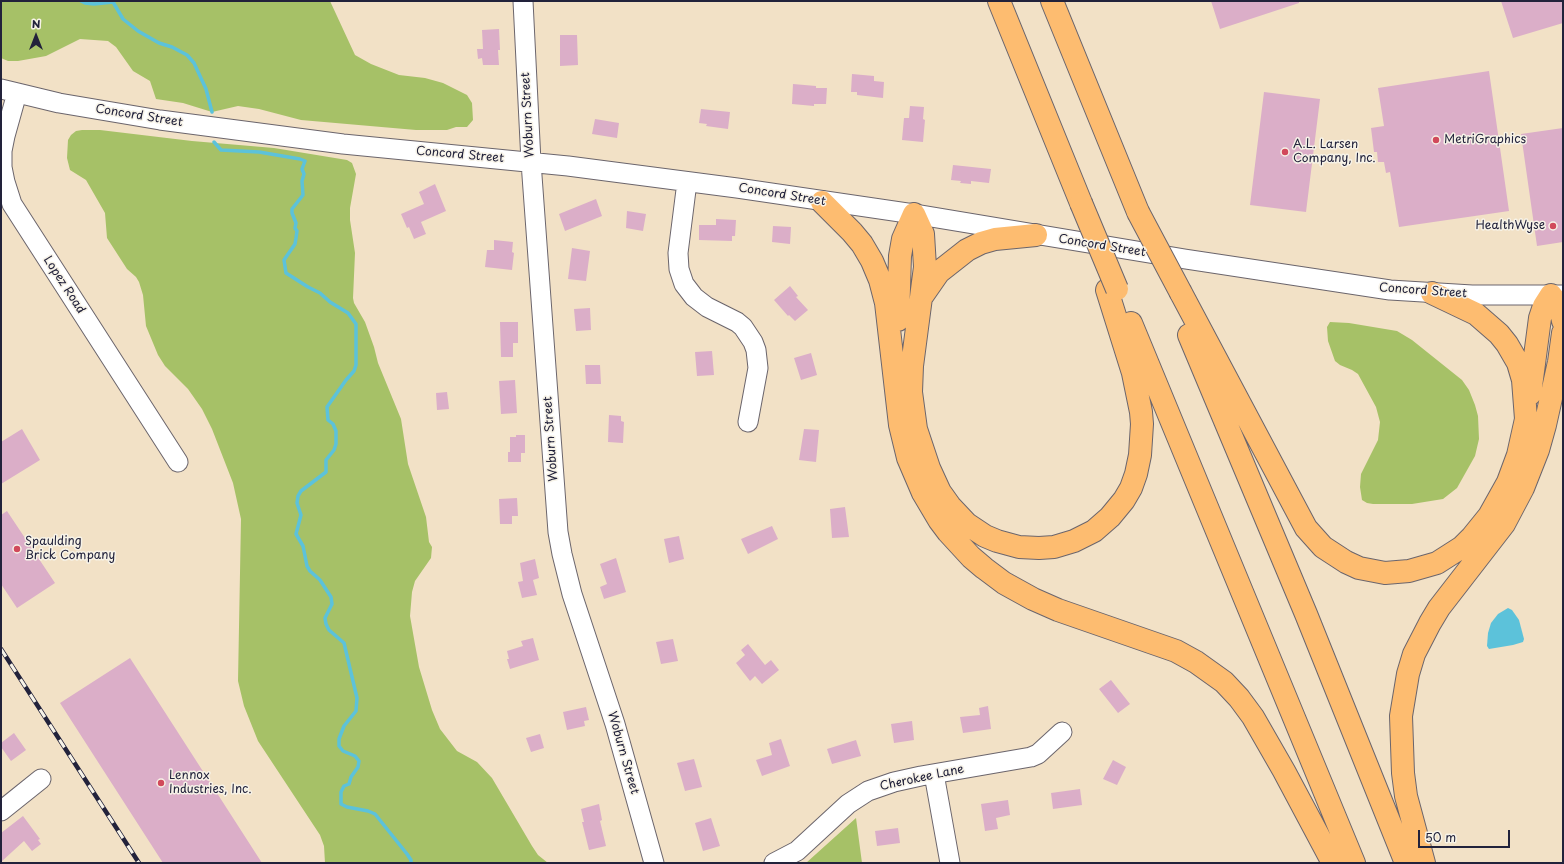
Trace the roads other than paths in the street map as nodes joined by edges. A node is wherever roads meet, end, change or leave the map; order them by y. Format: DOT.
graph roads {
  1 [pos="523,1"];
  2 [pos="999,1"];
  3 [pos="1052,1"];
  4 [pos="9,91"];
  5 [pos="530,162"];
  6 [pos="687,182"];
  7 [pos="822,202"];
  8 [pos="914,214"];
  9 [pos="1036,235"];
  10 [pos="1112,289"];
  11 [pos="1176,292"];
  12 [pos="1432,293"];
  13 [pos="1557,295"];
  14 [pos="922,297"];
  15 [pos="1563,321"];
  16 [pos="1563,333"];
  17 [pos="1563,376"];
  18 [pos="895,377"];
  19 [pos="1536,420"];
  20 [pos="748,422"];
  21 [pos="178,462"];
  22 [pos="1062,732"];
  23 [pos="934,774"];
  24 [pos="41,778"];
  25 [pos="1,811"];
  26 [pos="654,863"];
  27 [pos="774,863"];
  28 [pos="950,863"];
  29 [pos="1333,863"];
  30 [pos="1354,863"];
  31 [pos="1406,863"];
  32 [pos="1424,863"];
  1 -- 5 [label="street, Woburn Street"];
  2 -- 10 [label="highway, bridge"];
  3 -- 11 [label="highway, bridge"];
  4 -- 5 [label="street, Concord Street"];
  4 -- 21 [label="street, Lopez Road"];
  5 -- 6 [label="street, Concord Street"];
  5 -- 26 [label="street, Woburn Street"];
  6 -- 7 [label="street, Concord Street"];
  6 -- 20 [label="street"];
  7 -- 8 [label="street, Concord Street"];
  7 -- 18 [label="highway"];
  8 -- 9 [label="street, Concord Street"];
  8 -- 14 [label="highway"];
  8 -- 18 [label="highway"];
  9 -- 12 [label="street, Concord Street"];
  9 -- 14 [label="highway"];
  10 -- 14 [label="highway"];
  10 -- 30 [label="highway"];
  11 -- 19 [label="highway"];
  11 -- 31 [label="highway"];
  12 -- 13 [label="street, Concord Street"];
  12 -- 19 [label="highway"];
  13 -- 15 [label="highway"];
  13 -- 19 [label="highway"];
  16 -- 19 [label="highway"];
  17 -- 19 [label="highway"];
  18 -- 29 [label="highway"];
  19 -- 32 [label="highway"];
  22 -- 23 [label="street, Cherokee Lane"];
  23 -- 27 [label="street, Cherokee Lane"];
  23 -- 28 [label="street"];
  24 -- 25 [label="street"];
}
